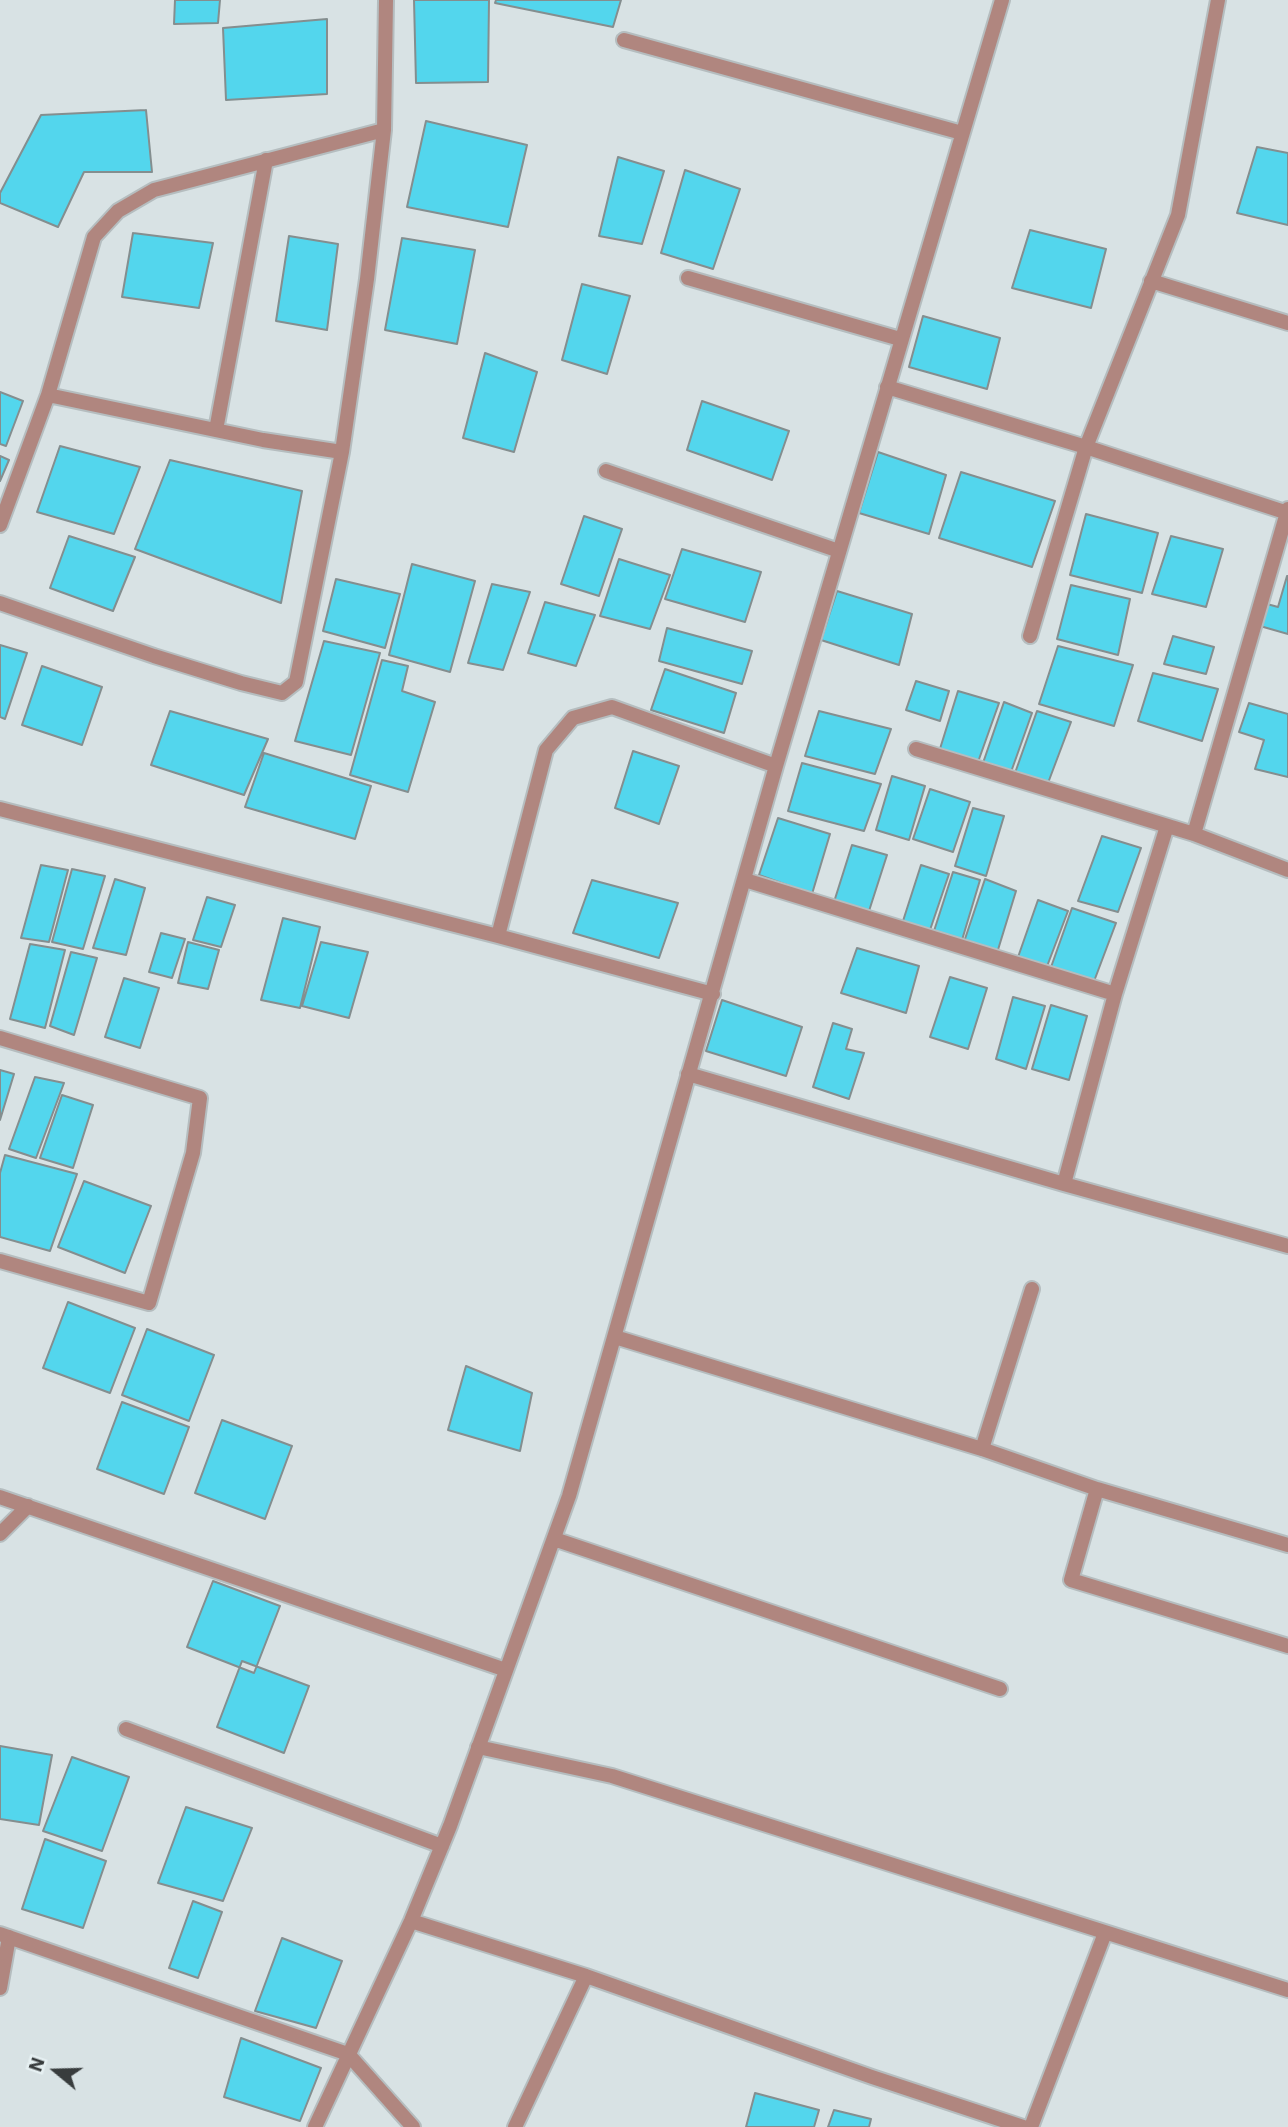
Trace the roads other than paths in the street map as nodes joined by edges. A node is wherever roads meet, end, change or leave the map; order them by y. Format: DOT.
graph roads {
  1 [pos="386,0"];
  2 [pos="1002,0"];
  3 [pos="1218,0"];
  4 [pos="624,40"];
  5 [pos="384,130"];
  6 [pos="962,133"];
  7 [pos="266,160"];
  8 [pos="688,278"];
  9 [pos="1151,281"];
  10 [pos="1288,323"];
  11 [pos="900,340"];
  12 [pos="887,387"];
  13 [pos="48,395"];
  14 [pos="216,430"];
  15 [pos="1086,447"];
  16 [pos="342,452"];
  17 [pos="606,471"];
  18 [pos="1288,512"];
  19 [pos="0,525"];
  20 [pos="839,551"];
  21 [pos="0,603"];
  22 [pos="1031,636"];
  23 [pos="916,748"];
  24 [pos="776,766"];
  25 [pos="0,809"];
  26 [pos="1167,826"];
  27 [pos="1194,834"];
  28 [pos="1288,870"];
  29 [pos="745,880"];
  30 [pos="498,936"];
  31 [pos="713,994"];
  32 [pos="1115,994"];
  33 [pos="0,1038"];
  34 [pos="688,1074"];
  35 [pos="1064,1184"];
  36 [pos="1288,1246"];
  37 [pos="0,1261"];
  38 [pos="1032,1289"];
  39 [pos="615,1337"];
  40 [pos="982,1449"];
  41 [pos="1097,1489"];
  42 [pos="0,1497"];
  43 [pos="29,1506"];
  44 [pos="0,1534"];
  45 [pos="554,1539"];
  46 [pos="1288,1545"];
  47 [pos="1288,1646"];
  48 [pos="506,1670"];
  49 [pos="1000,1689"];
  50 [pos="126,1729"];
  51 [pos="478,1747"];
  52 [pos="442,1846"];
  53 [pos="411,1921"];
  54 [pos="1105,1933"];
  55 [pos="4,1936"];
  56 [pos="586,1976"];
  57 [pos="0,1988"];
  58 [pos="1288,1990"];
  59 [pos="348,2054"];
  60 [pos="315,2127"];
  61 [pos="413,2127"];
  62 [pos="515,2127"];
  63 [pos="1023,2127"];
  64 [pos="1031,2127"];
  1 -- 5 [label="street"];
  2 -- 6 [label="street"];
  3 -- 9 [label="street"];
  4 -- 6 [label="street"];
  5 -- 7 [label="street"];
  5 -- 16 [label="street"];
  6 -- 11 [label="street"];
  7 -- 13 [label="street"];
  7 -- 14 [label="street"];
  8 -- 11 [label="street"];
  9 -- 10 [label="street"];
  9 -- 15 [label="street"];
  11 -- 12 [label="street"];
  12 -- 15 [label="street"];
  12 -- 20 [label="street"];
  13 -- 14 [label="street"];
  13 -- 19 [label="street"];
  14 -- 16 [label="street"];
  15 -- 18 [label="street"];
  15 -- 22 [label="street"];
  16 -- 21 [label="street"];
  17 -- 20 [label="street"];
  18 -- 27 [label="street"];
  20 -- 24 [label="street"];
  23 -- 26 [label="street"];
  24 -- 29 [label="street"];
  24 -- 30 [label="street"];
  25 -- 30 [label="street"];
  26 -- 27 [label="street"];
  26 -- 32 [label="street"];
  27 -- 28 [label="street"];
  29 -- 31 [label="street"];
  29 -- 32 [label="street"];
  30 -- 31 [label="street"];
  31 -- 34 [label="street"];
  32 -- 35 [label="street"];
  33 -- 37 [label="street"];
  34 -- 35 [label="street"];
  34 -- 39 [label="street"];
  35 -- 36 [label="street"];
  38 -- 40 [label="street"];
  39 -- 40 [label="street"];
  39 -- 45 [label="street"];
  40 -- 41 [label="street"];
  41 -- 46 [label="street"];
  41 -- 47 [label="street"];
  42 -- 43 [label="street"];
  43 -- 44 [label="street"];
  43 -- 48 [label="street"];
  45 -- 48 [label="street"];
  45 -- 49 [label="street"];
  48 -- 51 [label="street"];
  50 -- 52 [label="street"];
  51 -- 52 [label="street"];
  51 -- 54 [label="street"];
  52 -- 53 [label="street"];
  53 -- 56 [label="street"];
  53 -- 59 [label="street"];
  54 -- 58 [label="street"];
  54 -- 64 [label="street"];
  55 -- 57 [label="street"];
  55 -- 59 [label="street"];
  56 -- 62 [label="street"];
  56 -- 63 [label="street"];
  59 -- 60 [label="street"];
  59 -- 61 [label="street"];
}
